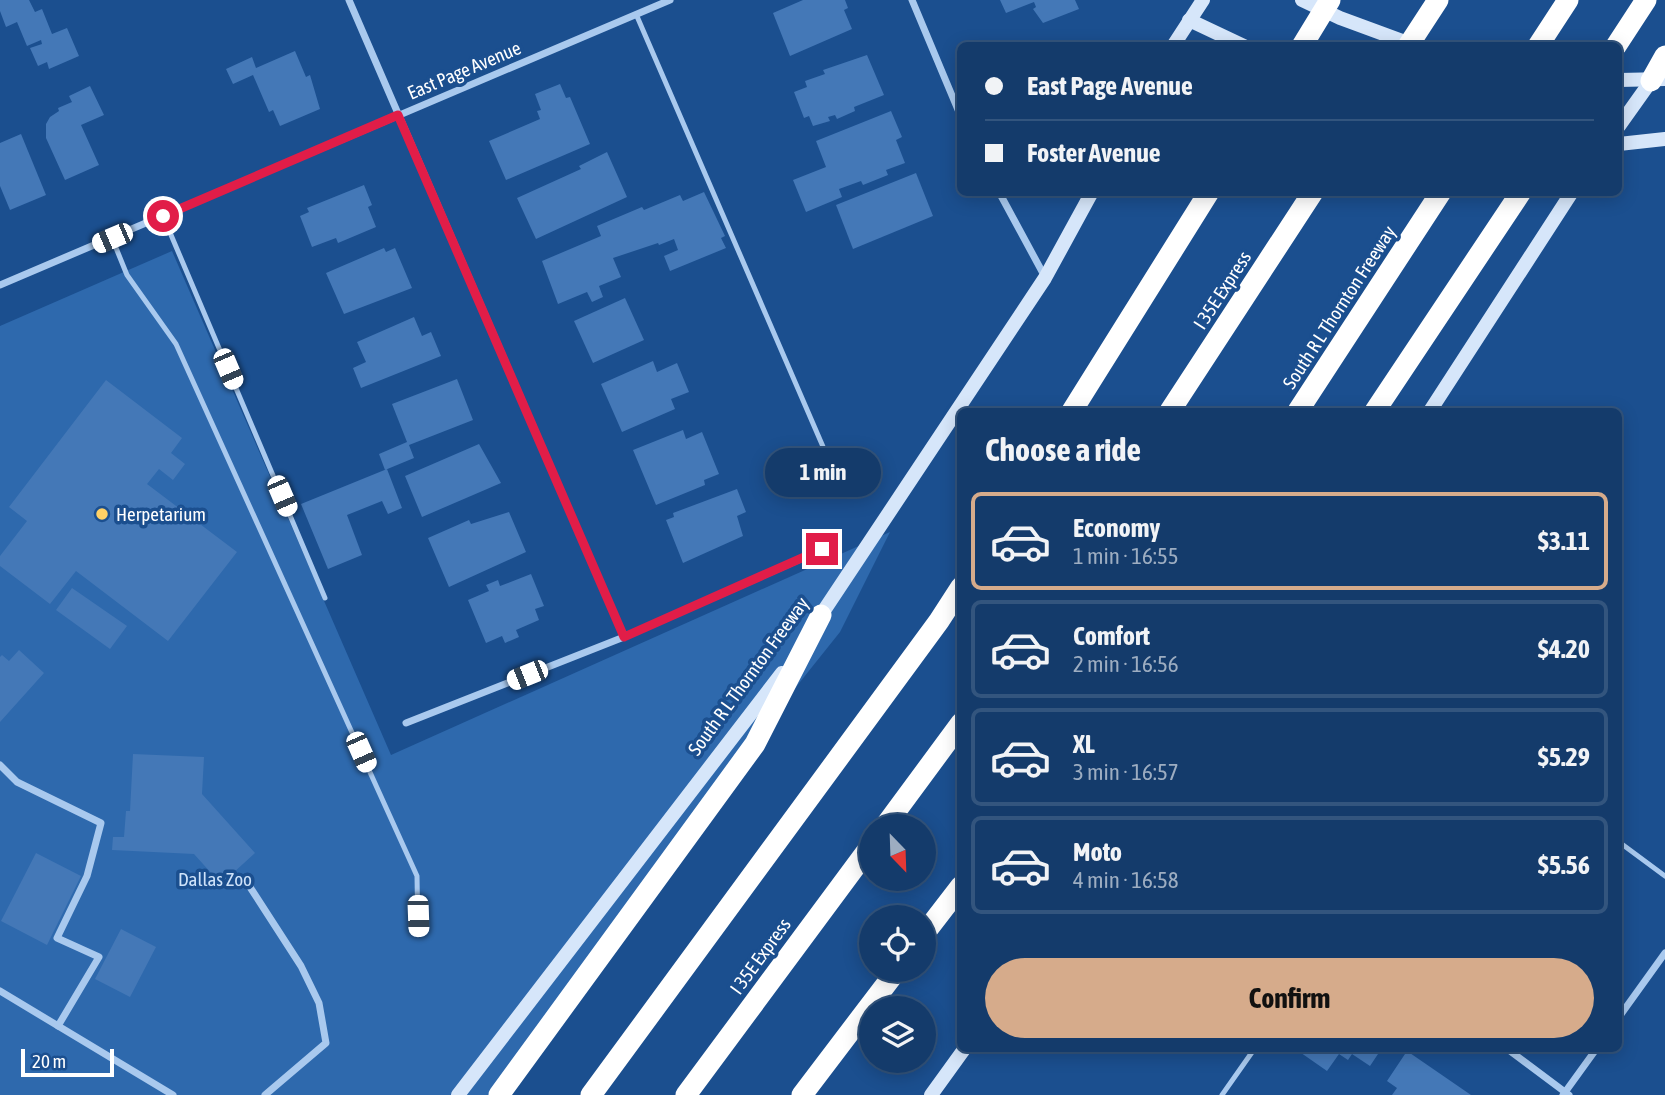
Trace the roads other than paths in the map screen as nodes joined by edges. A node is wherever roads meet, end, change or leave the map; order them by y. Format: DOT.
graph roads {
  1 [pos="349,0"];
  2 [pos="670,0"];
  3 [pos="912,0"];
  4 [pos="1203,0"];
  5 [pos="1302,0"];
  6 [pos="1330,0"];
  7 [pos="1438,0"];
  8 [pos="1568,0"];
  9 [pos="1646,0"];
  10 [pos="636,14"];
  11 [pos="1189,20"];
  12 [pos="1175,42"];
  13 [pos="1236,42"];
  14 [pos="1304,42"];
  15 [pos="1405,42"];
  16 [pos="1411,42"];
  17 [pos="1541,42"];
  18 [pos="1619,42"];
  19 [pos="1665,56"];
  20 [pos="1622,80"];
  21 [pos="1658,80"];
  22 [pos="957,107"];
  23 [pos="398,115"];
  24 [pos="1622,122"];
  25 [pos="1665,139"];
  26 [pos="1622,144"];
  27 [pos="1001,196"];
  28 [pos="1090,196"];
  29 [pos="1206,196"];
  30 [pos="1310,196"];
  31 [pos="1438,196"];
  32 [pos="1518,196"];
  33 [pos="1570,196"];
  34 [pos="163,216"];
  35 [pos="112,238"];
  36 [pos="1045,278"];
  37 [pos="0,285"];
  38 [pos="959,408"];
  39 [pos="1074,408"];
  40 [pos="1172,408"];
  41 [pos="1300,408"];
  42 [pos="1377,408"];
  43 [pos="1432,408"];
  44 [pos="957,410"];
  45 [pos="839,486"];
  46 [pos="822,549"];
  47 [pos="957,593"];
  48 [pos="325,598"];
  49 [pos="821,615"];
  50 [pos="624,637"];
  51 [pos="406,723"];
  52 [pos="957,728"];
  53 [pos="0,765"];
  54 [pos="894,814"];
  55 [pos="1622,844"];
  56 [pos="859,862"];
  57 [pos="1665,876"];
  58 [pos="248,884"];
  59 [pos="957,891"];
  60 [pos="936,918"];
  61 [pos="418,935"];
  62 [pos="1665,953"];
  63 [pos="888,982"];
  64 [pos="0,991"];
  65 [pos="1622,1013"];
  66 [pos="58,1026"];
  67 [pos="962,1052"];
  68 [pos="1252,1052"];
  69 [pos="1511,1052"];
  70 [pos="1594,1052"];
  71 [pos="1566,1094"];
  72 [pos="173,1095"];
  73 [pos="265,1095"];
  74 [pos="458,1095"];
  75 [pos="499,1095"];
  76 [pos="591,1095"];
  77 [pos="686,1095"];
  78 [pos="802,1095"];
  79 [pos="930,1095"];
  80 [pos="1222,1095"];
  1 -- 23 [label="street"];
  2 -- 10 [label="street, East Page Avenue"];
  3 -- 22 [label="street"];
  4 -- 11 [label="main road"];
  5 -- 15 [label="main road"];
  6 -- 14 [label="highway"];
  7 -- 16 [label="highway"];
  8 -- 17 [label="highway"];
  9 -- 18 [label="highway"];
  10 -- 23 [label="street, East Page Avenue"];
  10 -- 45 [label="lane"];
  11 -- 12 [label="main road"];
  11 -- 13 [label="main road"];
  19 -- 21 [label="highway"];
  20 -- 21 [label="main road"];
  21 -- 24 [label="main road"];
  23 -- 34 [label="street, East Page Avenue"];
  23 -- 50 [label="street"];
  25 -- 26 [label="main road"];
  27 -- 36 [label="street"];
  28 -- 36 [label="main road, South R L Thornton Freeway"];
  29 -- 39 [label="highway"];
  30 -- 40 [label="highway, I 35E Express"];
  31 -- 41 [label="highway, South R L Thornton Freeway"];
  32 -- 42 [label="highway"];
  33 -- 43 [label="main road"];
  34 -- 35 [label="street, East Page Avenue"];
  34 -- 48 [label="lane"];
  35 -- 37 [label="street, East Page Avenue"];
  35 -- 61 [label="lane"];
  36 -- 38 [label="main road, South R L Thornton Freeway"];
  44 -- 49 [label="main road, South R L Thornton Freeway"];
  46 -- 50 [label="street"];
  47 -- 76 [label="highway"];
  49 -- 74 [label="main road, South R L Thornton Freeway"];
  49 -- 75 [label="highway"];
  50 -- 51 [label="street"];
  52 -- 54 [label="highway"];
  53 -- 66 [label="street"];
  55 -- 57 [label="lane"];
  56 -- 77 [label="highway, I 35E Express"];
  58 -- 73 [label="street"];
  59 -- 60 [label="highway"];
  62 -- 65 [label="street"];
  63 -- 78 [label="highway"];
  64 -- 66 [label="street"];
  66 -- 72 [label="street"];
  67 -- 79 [label="main road"];
  68 -- 80 [label="lane"];
  69 -- 71 [label="street"];
  70 -- 71 [label="street"];
}
